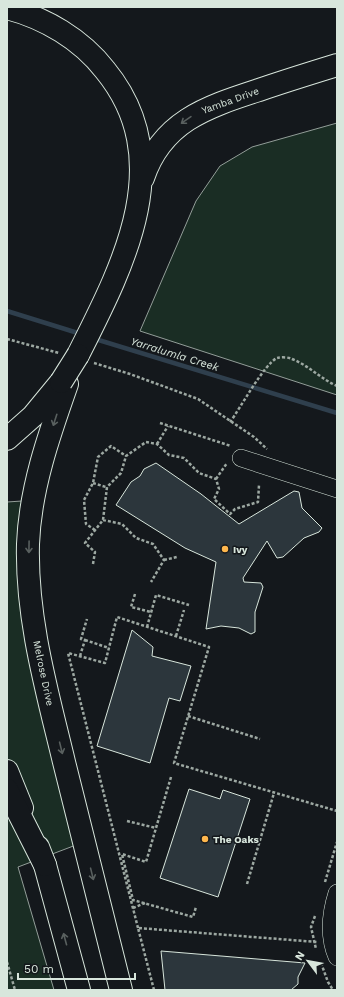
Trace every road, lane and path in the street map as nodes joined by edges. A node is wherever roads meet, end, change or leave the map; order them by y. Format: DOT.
graph roads {
  1 [pos="7,8"];
  2 [pos="337,65"];
  3 [pos="139,192"];
  4 [pos="7,340"];
  5 [pos="77,357"];
  6 [pos="64,383"];
  7 [pos="337,386"];
  8 [pos="230,422"];
  9 [pos="160,424"];
  10 [pos="168,426"];
  11 [pos="7,439"];
  12 [pos="157,444"];
  13 [pos="268,450"];
  14 [pos="239,453"];
  15 [pos="126,456"];
  16 [pos="93,483"];
  17 [pos="259,485"];
  18 [pos="107,486"];
  19 [pos="337,489"];
  20 [pos="103,520"];
  21 [pos="95,530"];
  22 [pos="177,557"];
  23 [pos="164,560"];
  24 [pos="93,564"];
  25 [pos="151,582"];
  26 [pos="135,594"];
  27 [pos="189,605"];
  28 [pos="184,610"];
  29 [pos="151,612"];
  30 [pos="87,619"];
  31 [pos="147,627"];
  32 [pos="176,636"];
  33 [pos="85,640"];
  34 [pos="109,648"];
  35 [pos="80,656"];
  36 [pos="188,716"];
  37 [pos="260,739"];
  38 [pos="7,771"];
  39 [pos="171,777"];
  40 [pos="7,790"];
  41 [pos="274,792"];
  42 [pos="337,811"];
  43 [pos="127,821"];
  44 [pos="156,828"];
  45 [pos="45,865"];
  46 [pos="246,884"];
  47 [pos="337,893"];
  48 [pos="145,903"];
  49 [pos="196,907"];
  50 [pos="133,908"];
  51 [pos="138,928"];
  52 [pos="334,950"];
  53 [pos="7,962"];
  54 [pos="15,990"];
  55 [pos="79,990"];
  56 [pos="121,990"];
  57 [pos="154,990"];
  1 -- 3 [label="main road"];
  2 -- 3 [label="main road, Yamba Drive, one-way"];
  3 -- 5 [label="main road"];
  4 -- 5 [label="path"];
  5 -- 6 [label="main road, bridge"];
  5 -- 8 [label="path"];
  6 -- 11 [label="main road"];
  6 -- 56 [label="main road, Melrose Drive, one-way"];
  7 -- 8 [label="path"];
  8 -- 13 [label="path"];
  9 -- 10 [label="path"];
  10 -- 12 [label="path"];
  10 -- 14 [label="path"];
  12 -- 15 [label="path"];
  12 -- 17 [label="path"];
  14 -- 19 [label="street"];
  15 -- 16 [label="path"];
  15 -- 18 [label="path"];
  16 -- 18 [label="path"];
  16 -- 21 [label="path"];
  18 -- 20 [label="path"];
  20 -- 21 [label="path"];
  20 -- 23 [label="path"];
  21 -- 24 [label="path"];
  22 -- 23 [label="path"];
  23 -- 25 [label="path"];
  26 -- 29 [label="path"];
  27 -- 29 [label="path"];
  28 -- 32 [label="path"];
  29 -- 31 [label="path"];
  30 -- 33 [label="path"];
  31 -- 32 [label="path"];
  31 -- 34 [label="path"];
  32 -- 36 [label="path"];
  33 -- 34 [label="path"];
  33 -- 35 [label="path"];
  34 -- 35 [label="path"];
  35 -- 50 [label="path"];
  36 -- 37 [label="path"];
  36 -- 41 [label="path"];
  38 -- 45 [label="main road"];
  39 -- 44 [label="path"];
  40 -- 45 [label="main road"];
  41 -- 42 [label="path"];
  41 -- 46 [label="path"];
  43 -- 44 [label="path"];
  44 -- 48 [label="path"];
  55 -- 45 [label="main road, one-way"];
  47 -- 52 [label="street"];
  48 -- 49 [label="path"];
  48 -- 50 [label="path"];
  50 -- 51 [label="path"];
  51 -- 52 [label="path"];
  51 -- 57 [label="path"];
  53 -- 54 [label="path"];
}
